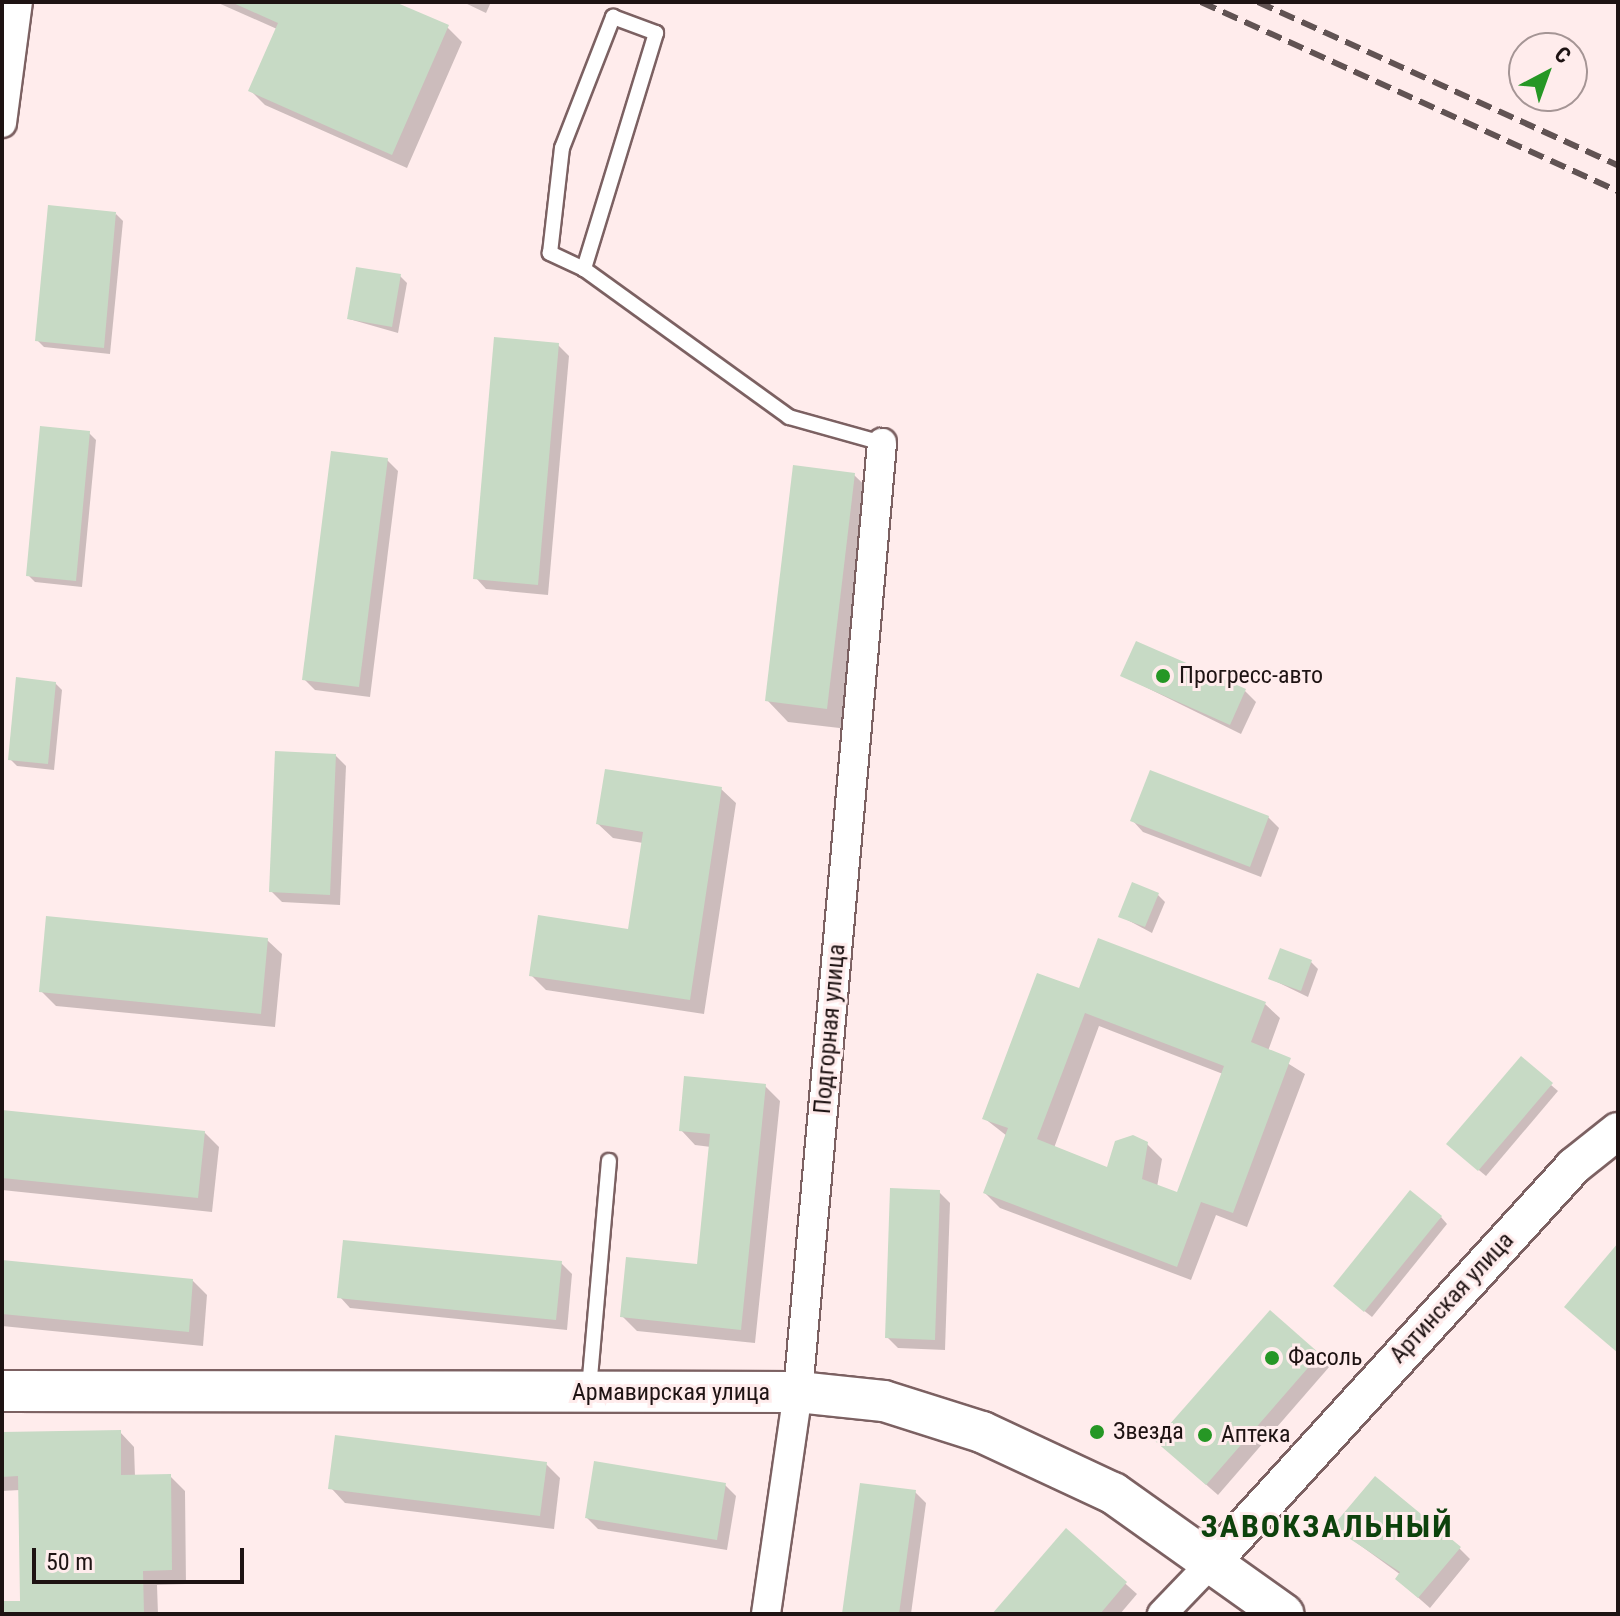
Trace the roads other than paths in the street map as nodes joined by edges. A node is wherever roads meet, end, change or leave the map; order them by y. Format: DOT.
graph roads {
  1 [pos="18,2"];
  2 [pos="2,123"];
  3 [pos="584,269"];
  4 [pos="882,443"];
  5 [pos="1618,1131"];
  6 [pos="609,1161"];
  7 [pos="2,1391"];
  8 [pos="798,1392"];
  9 [pos="589,1393"];
  10 [pos="1214,1560"];
  11 [pos="766,1614"];
  12 [pos="1162,1614"];
  13 [pos="1283,1614"];
  1 -- 2 [label="street"];
  3 -- 3 [label="lane"];
  3 -- 4 [label="lane"];
  4 -- 8 [label="street, Подгорная улица"];
  5 -- 10 [label="street, Артинская улица"];
  6 -- 9 [label="lane"];
  7 -- 9 [label="main road, Армавирская улица"];
  8 -- 9 [label="main road, Армавирская улица"];
  8 -- 10 [label="main road, Армавирская улица"];
  8 -- 11 [label="street, Подгорная улица"];
  10 -- 12 [label="street, Артинская улица"];
  10 -- 13 [label="main road, Армавирская улица"];
}
